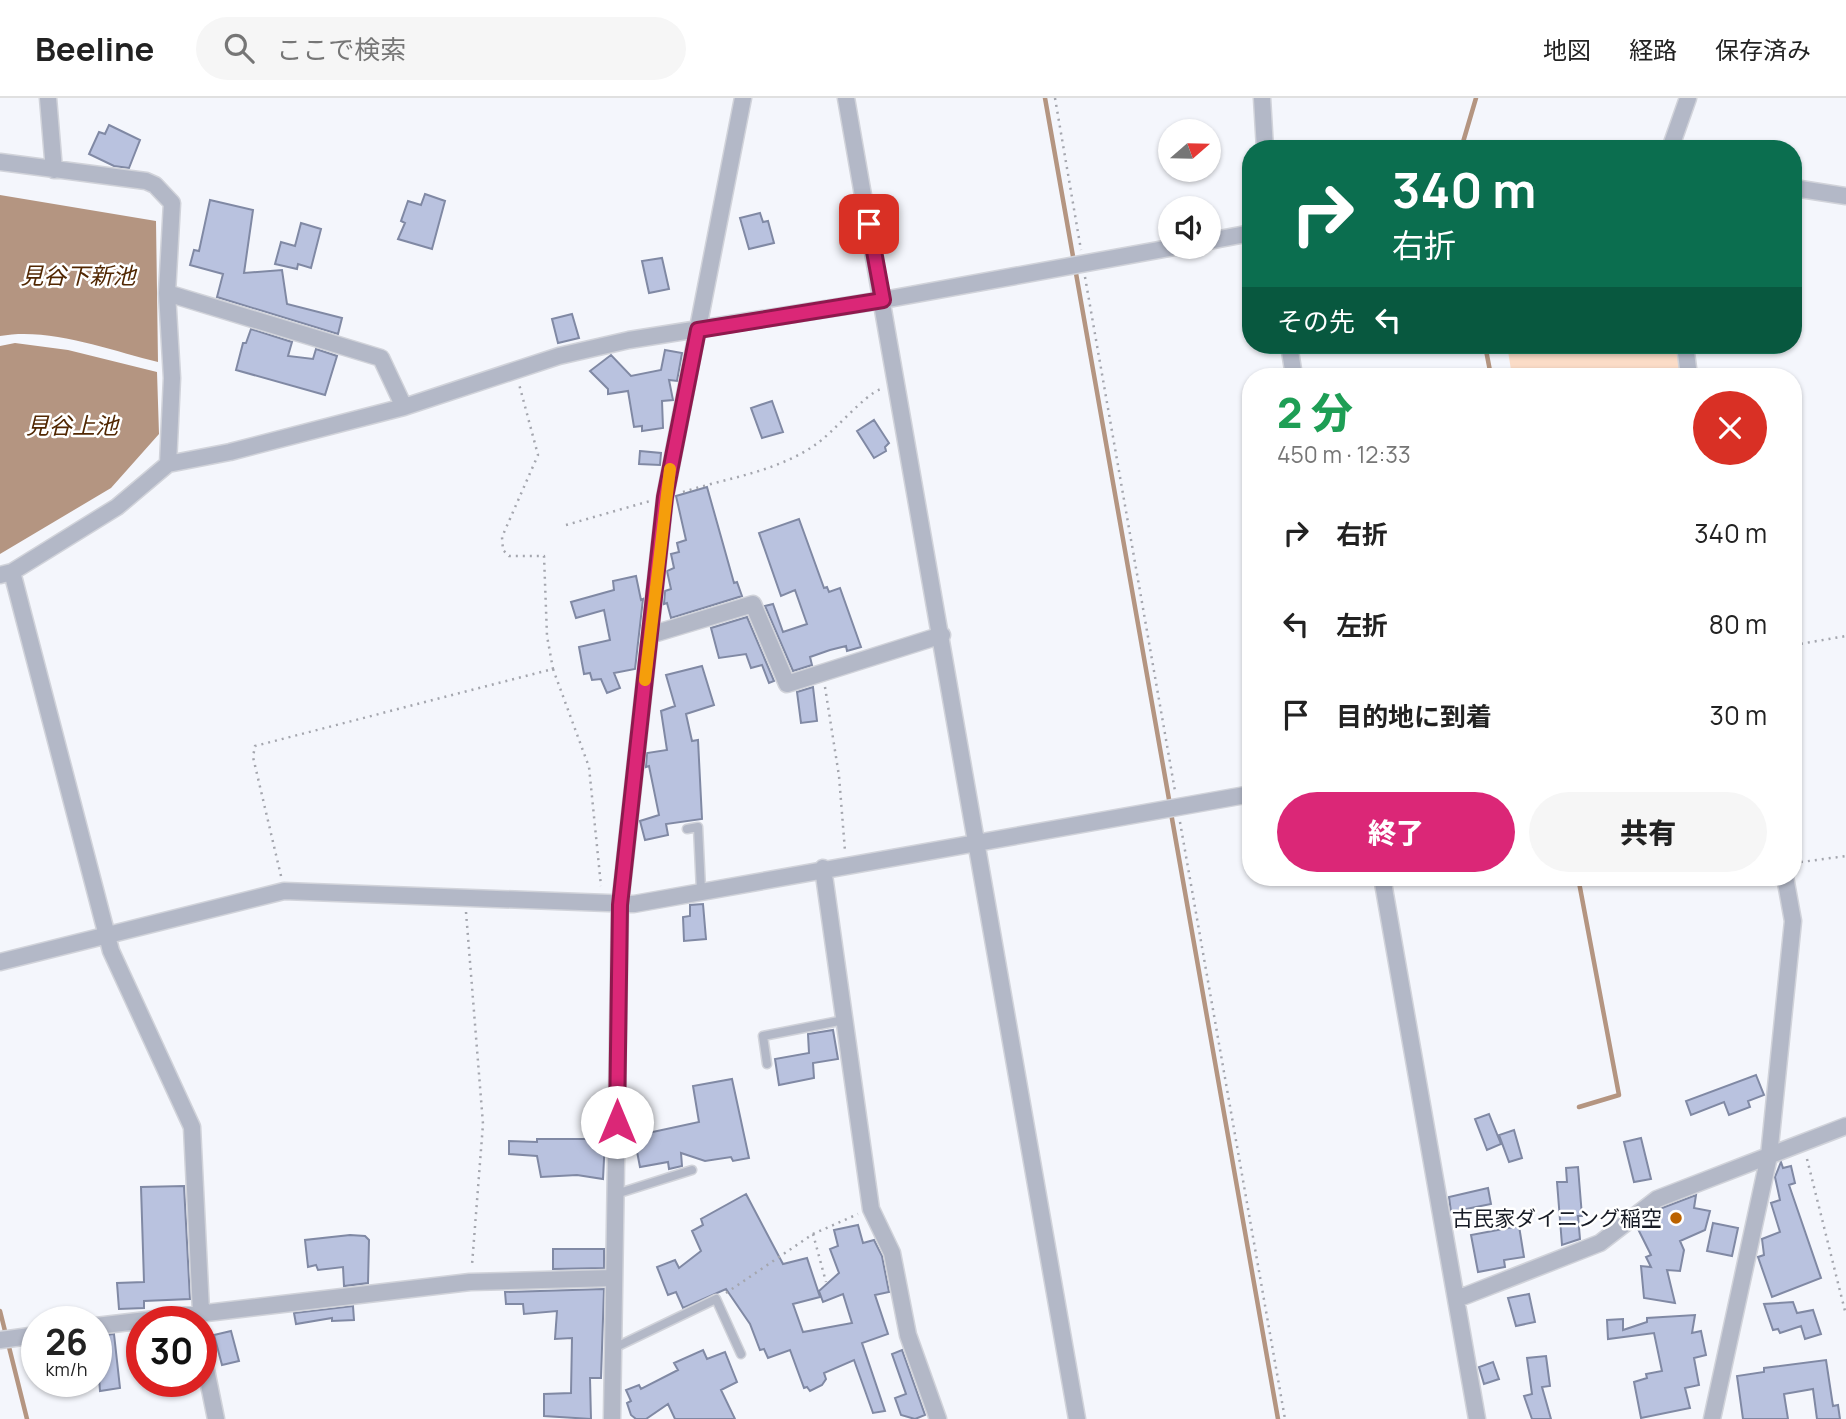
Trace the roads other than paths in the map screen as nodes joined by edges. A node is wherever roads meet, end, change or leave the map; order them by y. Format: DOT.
graph roads {
  1 [pos="48,98"];
  2 [pos="743,98"];
  3 [pos="846,98"];
  4 [pos="1262,98"];
  5 [pos="1688,98"];
  6 [pos="1264,140"];
  7 [pos="1673,140"];
  8 [pos="0,162"];
  9 [pos="54,170"];
  10 [pos="1802,189"];
  11 [pos="1846,196"];
  12 [pos="1242,235"];
  13 [pos="1221,239"];
  14 [pos="1158,250"];
  15 [pos="167,293"];
  16 [pos="883,300"];
  17 [pos="698,330"];
  18 [pos="404,407"];
  19 [pos="168,464"];
  20 [pos="6,573"];
  21 [pos="650,635"];
  22 [pos="942,635"];
  23 [pos="1242,795"];
  24 [pos="687,829"];
  25 [pos="974,842"];
  26 [pos="823,868"];
  27 [pos="1384,886"];
  28 [pos="1786,886"];
  29 [pos="701,890"];
  30 [pos="620,905"];
  31 [pos="106,935"];
  32 [pos="0,962"];
  33 [pos="844,1020"];
  34 [pos="767,1064"];
  35 [pos="1846,1126"];
  36 [pos="1769,1156"];
  37 [pos="692,1170"];
  38 [pos="616,1194"];
  39 [pos="613,1278"];
  40 [pos="1457,1300"];
  41 [pos="198,1306"];
  42 [pos="217,1313"];
  43 [pos="21,1337"];
  44 [pos="0,1340"];
  45 [pos="614,1348"];
  46 [pos="741,1354"];
  47 [pos="212,1397"];
  48 [pos="216,1419"];
  49 [pos="612,1419"];
  50 [pos="938,1419"];
  51 [pos="1077,1419"];
  52 [pos="1477,1419"];
  53 [pos="1712,1419"];
  1 -- 9 [label="street"];
  2 -- 17 [label="street"];
  3 -- 16 [label="street"];
  4 -- 6 [label="street"];
  5 -- 7 [label="street"];
  8 -- 9 [label="street"];
  9 -- 15 [label="street"];
  10 -- 11 [label="street"];
  12 -- 13 [label="street"];
  14 -- 16 [label="street"];
  15 -- 18 [label="street"];
  15 -- 19 [label="street"];
  16 -- 17 [label="street"];
  16 -- 22 [label="street"];
  17 -- 18 [label="street"];
  17 -- 21 [label="street"];
  18 -- 19 [label="street"];
  19 -- 20 [label="street"];
  20 -- 31 [label="street"];
  21 -- 22 [label="street"];
  21 -- 30 [label="street"];
  22 -- 25 [label="street"];
  23 -- 25 [label="street"];
  24 -- 29 [label="lane"];
  25 -- 26 [label="street"];
  25 -- 51 [label="street"];
  26 -- 29 [label="street"];
  26 -- 33 [label="street"];
  27 -- 40 [label="street"];
  28 -- 36 [label="street"];
  29 -- 30 [label="street"];
  30 -- 31 [label="street"];
  30 -- 38 [label="street"];
  31 -- 32 [label="street"];
  31 -- 41 [label="street"];
  33 -- 34 [label="lane"];
  33 -- 50 [label="street"];
  35 -- 36 [label="street"];
  36 -- 40 [label="street"];
  36 -- 53 [label="street"];
  37 -- 38 [label="lane"];
  38 -- 39 [label="street"];
  39 -- 42 [label="street"];
  39 -- 45 [label="street"];
  40 -- 52 [label="street"];
  43 -- 44 [label="street"];
  45 -- 46 [label="lane"];
  45 -- 49 [label="street"];
  47 -- 48 [label="street"];
}
